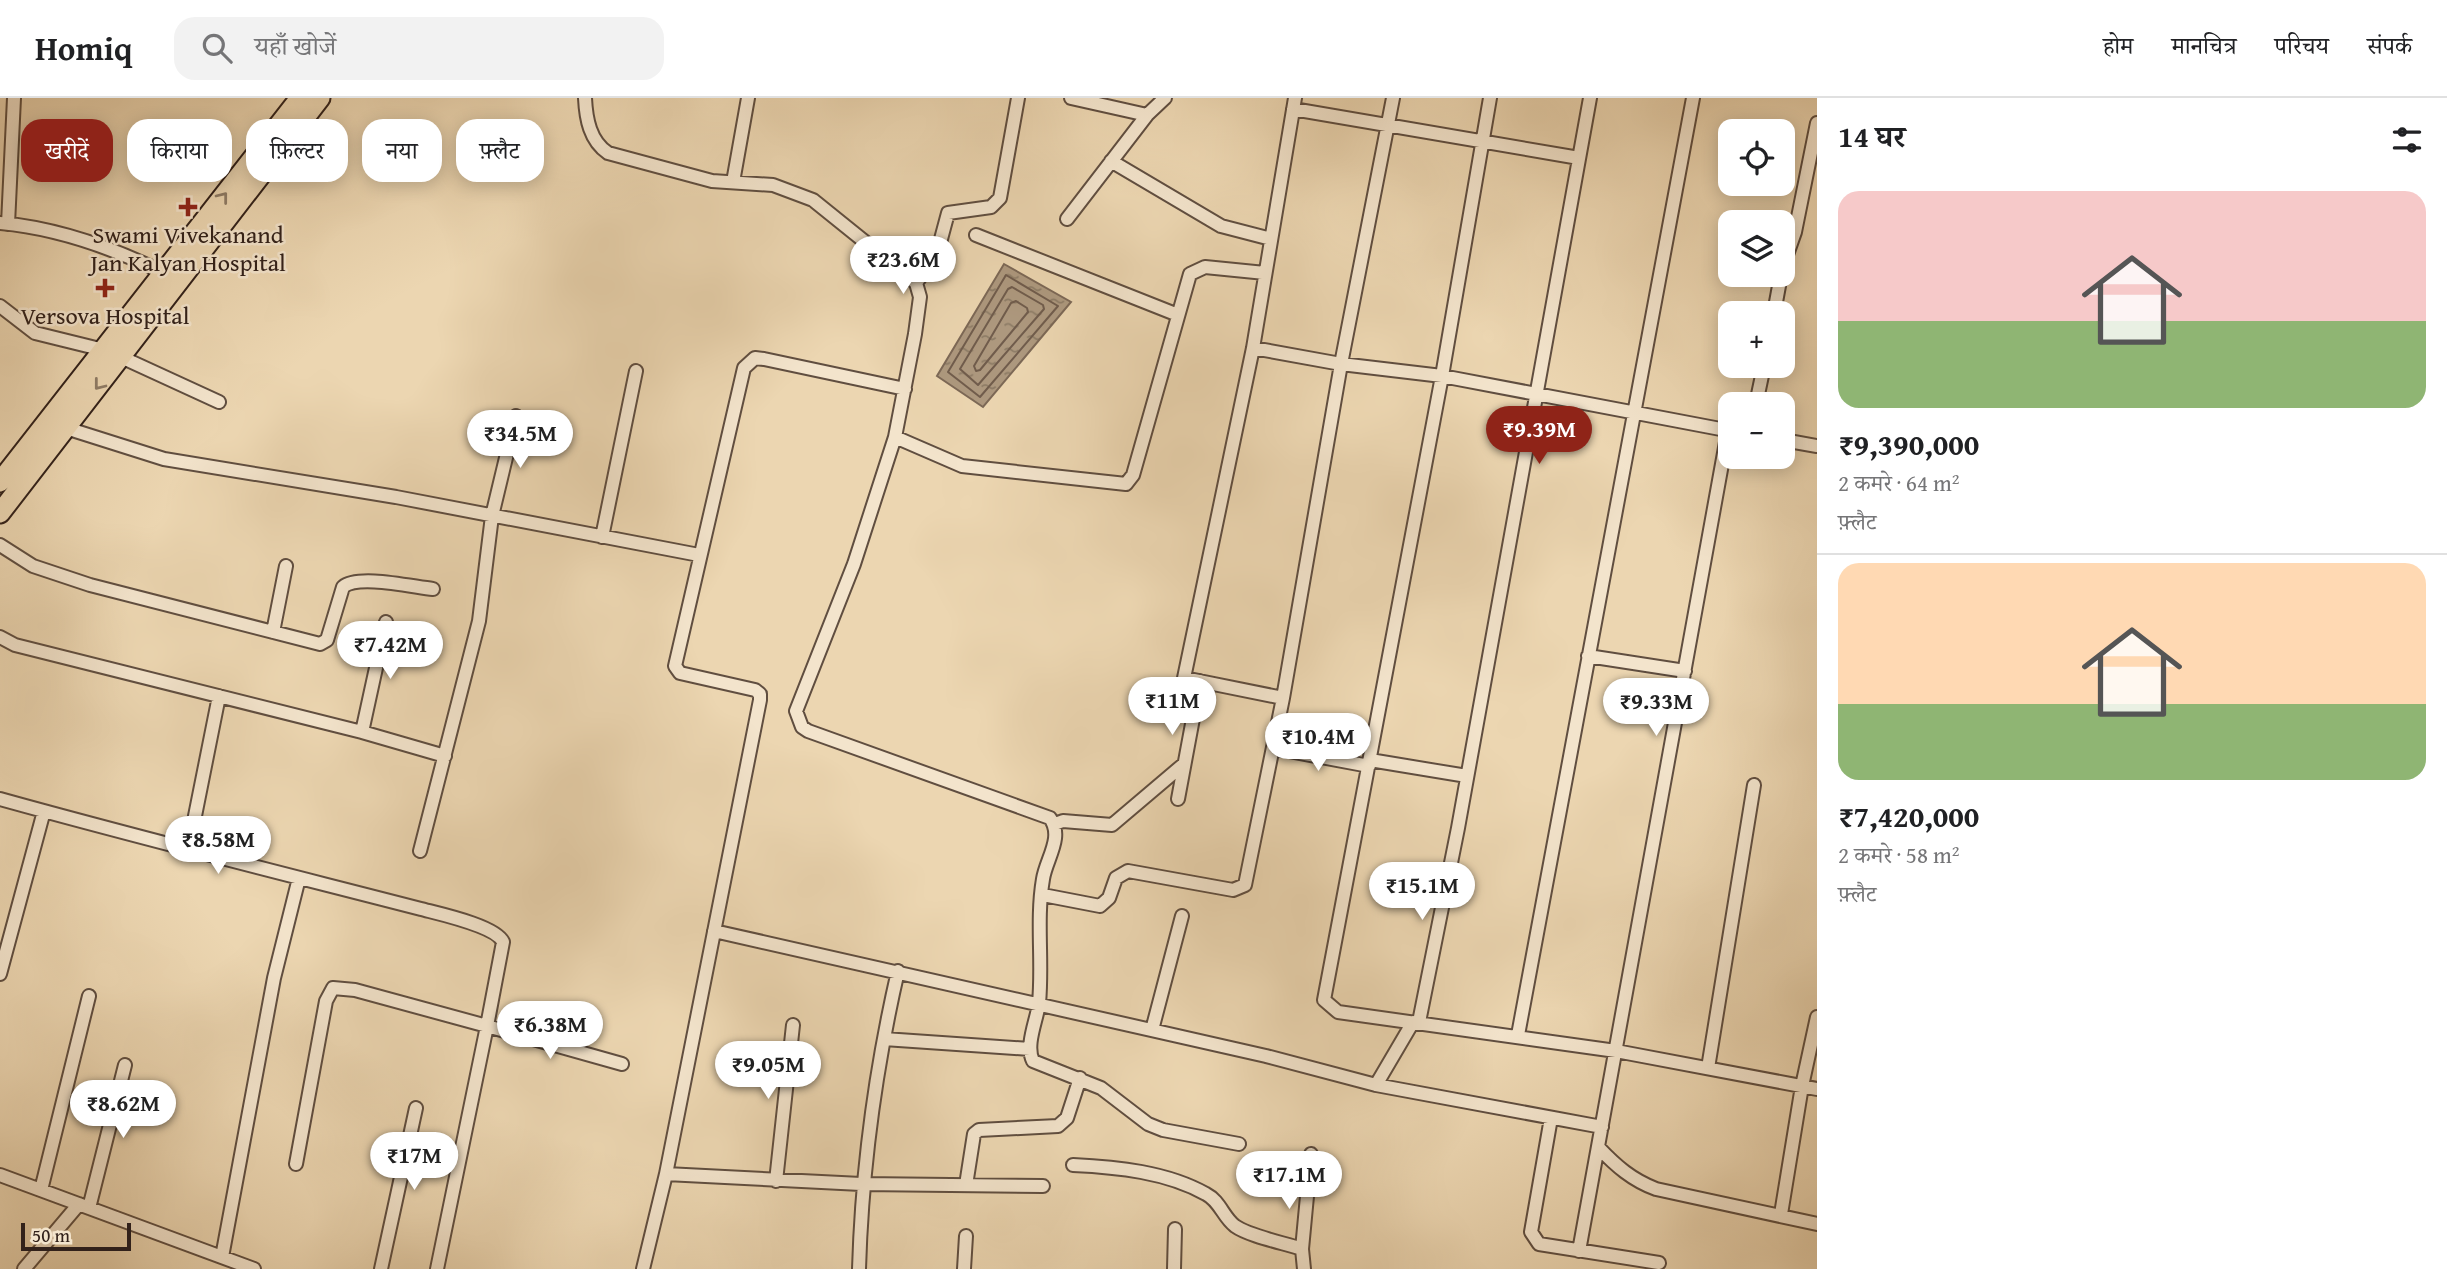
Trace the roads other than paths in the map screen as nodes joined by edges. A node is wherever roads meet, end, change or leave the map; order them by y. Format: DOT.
graph roads {
  1 [pos="13,98"];
  2 [pos="300,98"];
  3 [pos="320,98"];
  4 [pos="585,98"];
  5 [pos="748,98"];
  6 [pos="1018,98"];
  7 [pos="1071,98"];
  8 [pos="1165,98"];
  9 [pos="1393,98"];
  10 [pos="1490,98"];
  11 [pos="1590,98"];
  12 [pos="1693,98"];
  13 [pos="1294,104"];
  14 [pos="1147,115"];
  15 [pos="1387,126"];
  16 [pos="1816,129"];
  17 [pos="1483,139"];
  18 [pos="1579,158"];
  19 [pos="1111,161"];
  20 [pos="733,182"];
  21 [pos="1811,184"];
  22 [pos="1067,219"];
  23 [pos="4,223"];
  24 [pos="1795,231"];
  25 [pos="976,235"];
  26 [pos="1271,239"];
  27 [pos="164,273"];
  28 [pos="1265,273"];
  29 [pos="916,283"];
  30 [pos="0,306"];
  31 [pos="1178,316"];
  32 [pos="1253,348"];
  33 [pos="113,353"];
  34 [pos="1341,364"];
  35 [pos="636,371"];
  36 [pos="1441,376"];
  37 [pos="905,389"];
  38 [pos="1535,396"];
  39 [pos="219,402"];
  40 [pos="1633,414"];
  41 [pos="516,416"];
  42 [pos="66,428"];
  43 [pos="1718,429"];
  44 [pos="895,437"];
  45 [pos="1795,442"];
  46 [pos="1817,446"];
  47 [pos="1722,469"];
  48 [pos="0,482"];
  49 [pos="0,513"];
  50 [pos="492,516"];
  51 [pos="603,537"];
  52 [pos="0,545"];
  53 [pos="699,555"];
  54 [pos="286,566"];
  55 [pos="433,589"];
  56 [pos="386,622"];
  57 [pos="273,632"];
  58 [pos="0,636"];
  59 [pos="1588,656"];
  60 [pos="1685,671"];
  61 [pos="1200,681"];
  62 [pos="219,696"];
  63 [pos="1283,698"];
  64 [pos="362,732"];
  65 [pos="1273,748"];
  66 [pos="445,756"];
  67 [pos="1369,763"];
  68 [pos="1184,764"];
  69 [pos="1466,776"];
  70 [pos="1754,785"];
  71 [pos="0,799"];
  72 [pos="1178,799"];
  73 [pos="44,811"];
  74 [pos="1055,824"];
  75 [pos="188,851"];
  76 [pos="420,851"];
  77 [pos="299,878"];
  78 [pos="1042,895"];
  79 [pos="1182,916"];
  80 [pos="715,931"];
  81 [pos="898,971"];
  82 [pos="0,974"];
  83 [pos="89,996"];
  84 [pos="1039,1003"];
  85 [pos="1817,1017"];
  86 [pos="1416,1022"];
  87 [pos="793,1025"];
  88 [pos="486,1026"];
  89 [pos="1152,1030"];
  90 [pos="1518,1035"];
  91 [pos="884,1039"];
  92 [pos="1030,1049"];
  93 [pos="1616,1051"];
  94 [pos="622,1064"];
  95 [pos="125,1065"];
  96 [pos="1708,1068"];
  97 [pos="1080,1078"];
  98 [pos="1376,1085"];
  99 [pos="1802,1086"];
  100 [pos="1817,1089"];
  101 [pos="416,1108"];
  102 [pos="1551,1118"];
  103 [pos="1602,1127"];
  104 [pos="1239,1144"];
  105 [pos="1598,1147"];
  106 [pos="1311,1154"];
  107 [pos="296,1164"];
  108 [pos="1073,1165"];
  109 [pos="666,1174"];
  110 [pos="0,1175"];
  111 [pos="776,1181"];
  112 [pos="861,1184"];
  113 [pos="966,1185"];
  114 [pos="1044,1186"];
  115 [pos="41,1190"];
  116 [pos="84,1206"];
  117 [pos="1781,1214"];
  118 [pos="1817,1224"];
  119 [pos="1175,1229"];
  120 [pos="966,1236"];
  121 [pos="1302,1249"];
  122 [pos="1579,1251"];
  123 [pos="222,1257"];
  124 [pos="1659,1263"];
  125 [pos="24,1269"];
  126 [pos="254,1269"];
  127 [pos="381,1269"];
  128 [pos="437,1269"];
  129 [pos="643,1269"];
  130 [pos="859,1269"];
  131 [pos="964,1269"];
  132 [pos="1174,1269"];
  133 [pos="1304,1269"];
  1 -- 23 [label="street"];
  27 -- 2 [label="main road, one-way"];
  3 -- 33 [label="main road"];
  4 -- 20 [label="street"];
  5 -- 20 [label="street"];
  6 -- 29 [label="street"];
  7 -- 14 [label="street"];
  8 -- 14 [label="street"];
  9 -- 15 [label="street"];
  10 -- 17 [label="street"];
  11 -- 18 [label="street"];
  12 -- 40 [label="street"];
  13 -- 15 [label="street"];
  13 -- 26 [label="street"];
  14 -- 19 [label="street"];
  15 -- 17 [label="street"];
  15 -- 34 [label="street"];
  16 -- 21 [label="street"];
  17 -- 18 [label="street"];
  17 -- 36 [label="street"];
  18 -- 38 [label="street"];
  19 -- 22 [label="street"];
  19 -- 26 [label="street"];
  20 -- 29 [label="street"];
  21 -- 24 [label="street"];
  23 -- 27 [label="street"];
  25 -- 31 [label="street"];
  26 -- 28 [label="street"];
  27 -- 33 [label="main road"];
  28 -- 31 [label="street"];
  28 -- 32 [label="street"];
  29 -- 37 [label="street"];
  30 -- 33 [label="street"];
  31 -- 44 [label="street"];
  32 -- 34 [label="street"];
  32 -- 61 [label="street"];
  33 -- 39 [label="street"];
  33 -- 42 [label="main road, one-way"];
  33 -- 48 [label="main road"];
  34 -- 36 [label="street"];
  34 -- 63 [label="street"];
  35 -- 51 [label="street"];
  36 -- 38 [label="street"];
  36 -- 67 [label="street"];
  37 -- 44 [label="street"];
  37 -- 53 [label="street"];
  38 -- 40 [label="street"];
  38 -- 69 [label="street"];
  40 -- 43 [label="street"];
  40 -- 59 [label="street"];
  41 -- 50 [label="street"];
  42 -- 49 [label="main road"];
  42 -- 50 [label="street"];
  44 -- 74 [label="street"];
  45 -- 46 [label="street"];
  47 -- 60 [label="street"];
  50 -- 51 [label="street"];
  50 -- 66 [label="street"];
  51 -- 53 [label="street"];
  52 -- 57 [label="street"];
  53 -- 80 [label="street"];
  54 -- 57 [label="street"];
  55 -- 57 [label="street"];
  56 -- 64 [label="street"];
  58 -- 62 [label="street"];
  59 -- 60 [label="street"];
  59 -- 90 [label="street"];
  60 -- 93 [label="street"];
  61 -- 63 [label="street"];
  61 -- 68 [label="street"];
  62 -- 64 [label="street"];
  62 -- 75 [label="street"];
  63 -- 65 [label="street"];
  64 -- 66 [label="street"];
  65 -- 67 [label="street"];
  65 -- 78 [label="street"];
  66 -- 76 [label="street"];
  67 -- 69 [label="street"];
  67 -- 86 [label="street"];
  68 -- 72 [label="street"];
  68 -- 74 [label="street"];
  69 -- 86 [label="street"];
  70 -- 96 [label="street"];
  71 -- 73 [label="street"];
  73 -- 75 [label="street"];
  73 -- 82 [label="street"];
  74 -- 78 [label="street"];
  75 -- 77 [label="street"];
  77 -- 88 [label="street"];
  77 -- 123 [label="street"];
  78 -- 84 [label="street"];
  79 -- 89 [label="street"];
  80 -- 81 [label="street"];
  80 -- 109 [label="street"];
  81 -- 84 [label="street"];
  81 -- 91 [label="street"];
  83 -- 115 [label="street"];
  84 -- 89 [label="street"];
  84 -- 92 [label="street"];
  85 -- 99 [label="street"];
  86 -- 90 [label="street"];
  86 -- 98 [label="street"];
  87 -- 111 [label="street"];
  88 -- 94 [label="street"];
  88 -- 107 [label="street"];
  88 -- 128 [label="street"];
  89 -- 98 [label="street"];
  90 -- 93 [label="street"];
  91 -- 92 [label="street"];
  91 -- 112 [label="street"];
  92 -- 97 [label="street"];
  93 -- 96 [label="street"];
  93 -- 103 [label="street"];
  95 -- 116 [label="street"];
  96 -- 99 [label="street"];
  97 -- 104 [label="street"];
  97 -- 113 [label="street"];
  98 -- 102 [label="street"];
  99 -- 100 [label="street"];
  99 -- 117 [label="street"];
  101 -- 127 [label="street"];
  102 -- 103 [label="street"];
  102 -- 122 [label="street"];
  103 -- 105 [label="street"];
  105 -- 117 [label="street"];
  105 -- 122 [label="street"];
  106 -- 121 [label="street"];
  108 -- 121 [label="street"];
  109 -- 111 [label="street"];
  109 -- 129 [label="street"];
  110 -- 115 [label="street"];
  111 -- 112 [label="street"];
  112 -- 113 [label="street"];
  112 -- 130 [label="street"];
  113 -- 114 [label="street"];
  115 -- 116 [label="street"];
  116 -- 123 [label="street"];
  116 -- 125 [label="street"];
  117 -- 118 [label="street"];
  119 -- 132 [label="street"];
  120 -- 131 [label="street"];
  121 -- 133 [label="street"];
  122 -- 124 [label="street"];
  123 -- 126 [label="street"];
}
